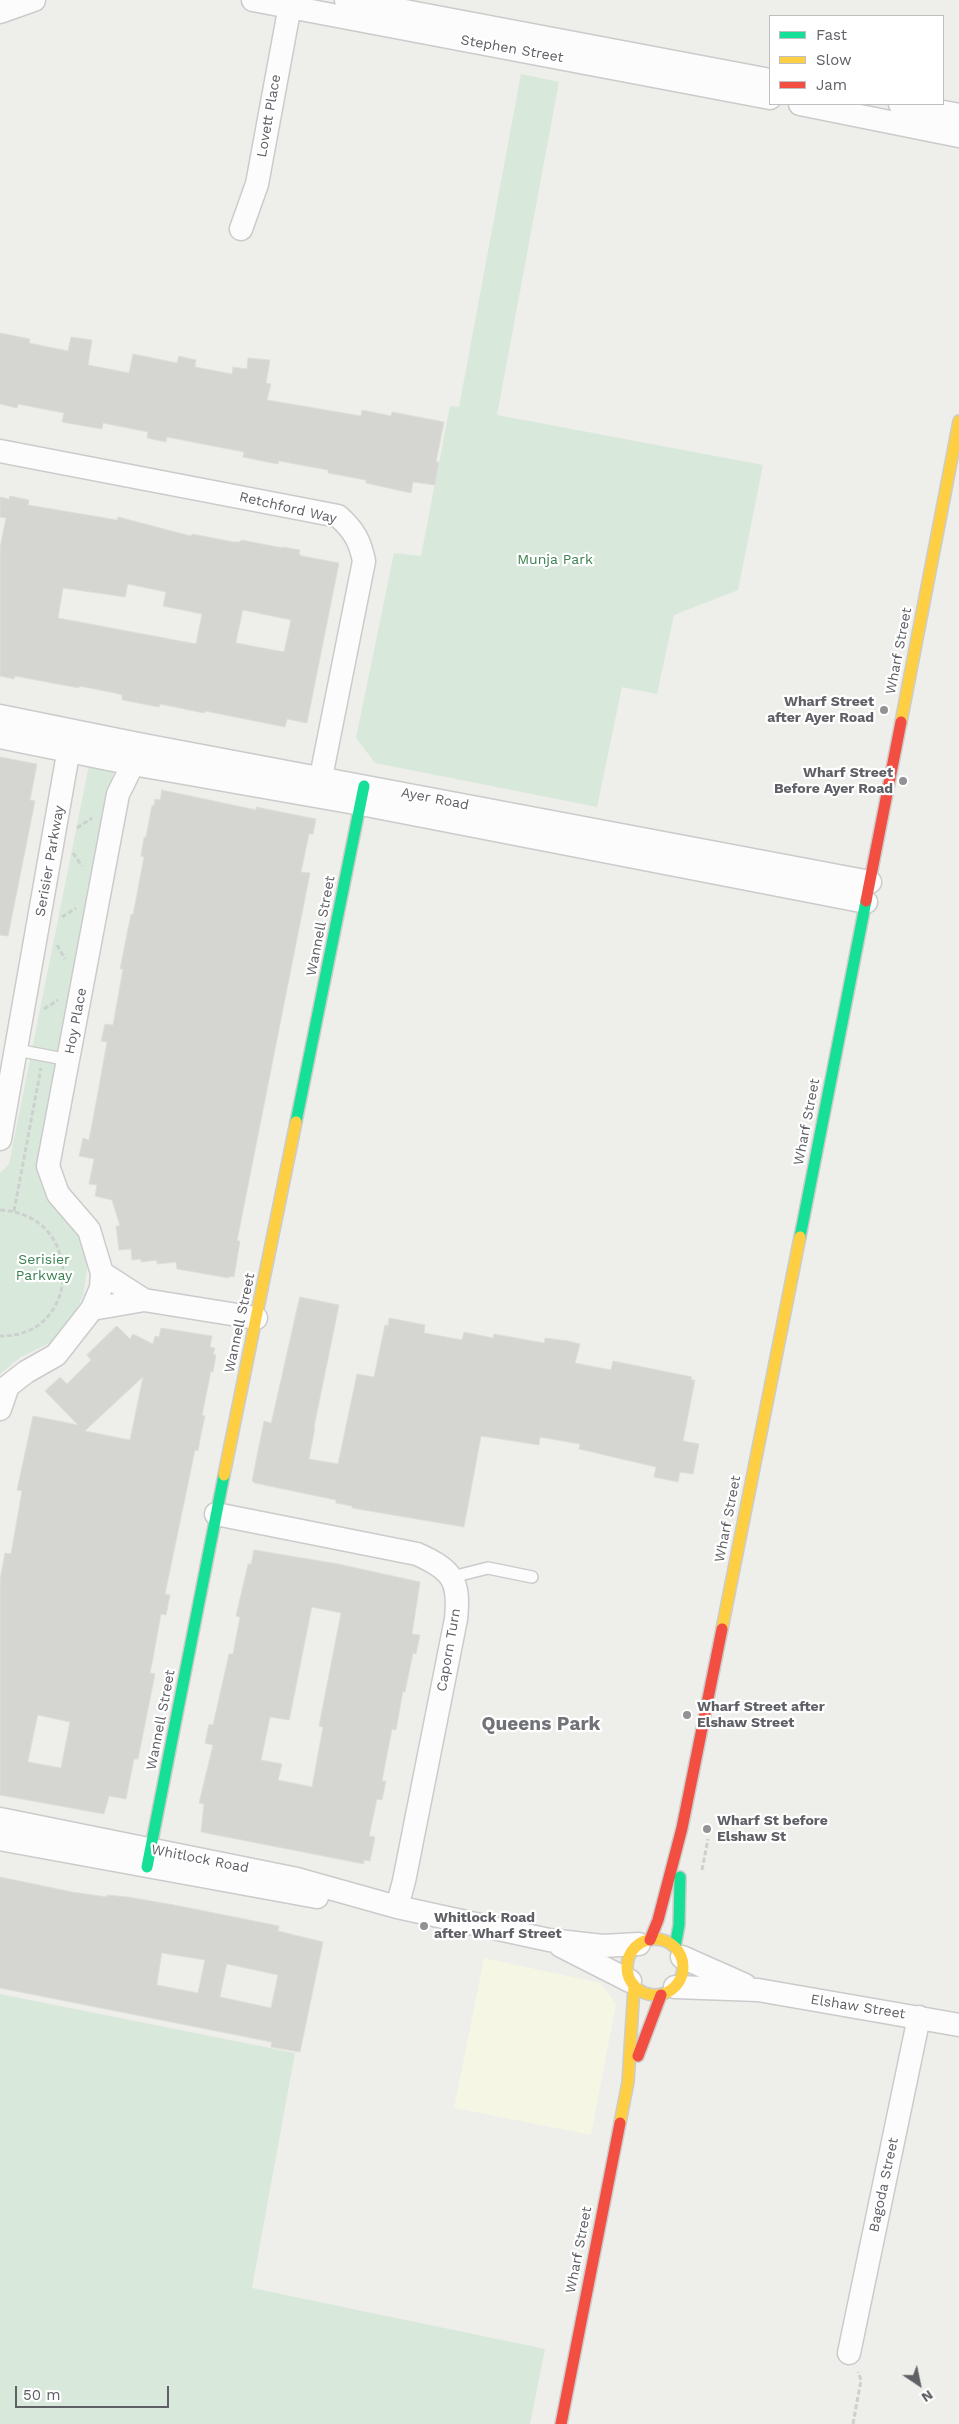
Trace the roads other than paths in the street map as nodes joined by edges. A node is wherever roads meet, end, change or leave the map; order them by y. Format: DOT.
graph roads {
  1 [pos="34,0"];
  2 [pos="253,0"];
  3 [pos="346,0"];
  4 [pos="290,3"];
  5 [pos="0,12"];
  6 [pos="769,80"];
  7 [pos="769,98"];
  8 [pos="805,105"];
  9 [pos="905,105"];
  10 [pos="959,115"];
  11 [pos="959,136"];
  12 [pos="240,229"];
  13 [pos="959,421"];
  14 [pos="0,451"];
  15 [pos="0,716"];
  16 [pos="0,737"];
  17 [pos="70,741"];
  18 [pos="136,754"];
  19 [pos="320,777"];
  20 [pos="362,795"];
  21 [pos="868,892"];
  22 [pos="17,1050"];
  23 [pos="69,1060"];
  24 [pos="0,1139"];
  25 [pos="102,1280"];
  26 [pos="144,1300"];
  27 [pos="92,1309"];
  28 [pos="256,1318"];
  29 [pos="0,1409"];
  30 [pos="216,1514"];
  31 [pos="452,1577"];
  32 [pos="532,1577"];
  33 [pos="0,1819"];
  34 [pos="682,1828"];
  35 [pos="0,1839"];
  36 [pos="149,1858"];
  37 [pos="397,1907"];
  38 [pos="549,1940"];
  39 [pos="644,1942"];
  40 [pos="678,1952"];
  41 [pos="632,1984"];
  42 [pos="758,1990"];
  43 [pos="668,1991"];
  44 [pos="919,2017"];
  45 [pos="959,2025"];
  46 [pos="628,2082"];
  47 [pos="849,2354"];
  48 [pos="561,2424"];
  1 -- 5 [label="street"];
  2 -- 4 [label="street, Stephen Street"];
  3 -- 6 [label="street, Stephen Street"];
  4 -- 7 [label="street, Stephen Street"];
  4 -- 12 [label="street, Lovett Place"];
  8 -- 11 [label="street"];
  9 -- 10 [label="street"];
  13 -- 21 [label="street, Wharf Street"];
  14 -- 19 [label="street, Retchford Way"];
  15 -- 17 [label="street, Ayer Road"];
  16 -- 17 [label="street, Ayer Road"];
  17 -- 18 [label="street, Ayer Road"];
  17 -- 22 [label="street, Serisier Parkway"];
  18 -- 19 [label="street, Ayer Road"];
  18 -- 20 [label="street, Ayer Road"];
  18 -- 23 [label="street, Hoy Place"];
  19 -- 20 [label="street, Ayer Road"];
  20 -- 21 [label="street, Ayer Road"];
  20 -- 28 [label="street, Wannell Street"];
  21 -- 34 [label="street, Wharf Street"];
  22 -- 23 [label="lane"];
  22 -- 24 [label="street, Serisier Parkway"];
  23 -- 25 [label="street, Hoy Place"];
  25 -- 26 [label="street"];
  25 -- 27 [label="street"];
  26 -- 27 [label="street"];
  26 -- 28 [label="street"];
  27 -- 29 [label="street"];
  28 -- 30 [label="street, Wannell Street"];
  30 -- 31 [label="street"];
  30 -- 36 [label="street, Wannell Street"];
  31 -- 32 [label="lane"];
  31 -- 37 [label="street, Caporn Turn"];
  33 -- 36 [label="street, Whitlock Road"];
  34 -- 39 [label="street, Wharf Street"];
  34 -- 40 [label="street, Wharf Street"];
  35 -- 36 [label="street, Whitlock Road"];
  36 -- 37 [label="street, Whitlock Road"];
  37 -- 38 [label="street, Whitlock Road"];
  38 -- 39 [label="street, Whitlock Road"];
  38 -- 41 [label="street, Whitlock Road"];
  39 -- 40 [label="street"];
  39 -- 41 [label="street"];
  40 -- 42 [label="street, Elshaw Street"];
  40 -- 43 [label="street"];
  41 -- 43 [label="street"];
  41 -- 46 [label="street, Wharf Street"];
  42 -- 43 [label="street, Elshaw Street"];
  42 -- 44 [label="street, Elshaw Street"];
  43 -- 46 [label="street, Wharf Street"];
  44 -- 45 [label="street, Elshaw Street"];
  44 -- 47 [label="street, Bagoda Street"];
  46 -- 48 [label="street, Wharf Street"];
}
